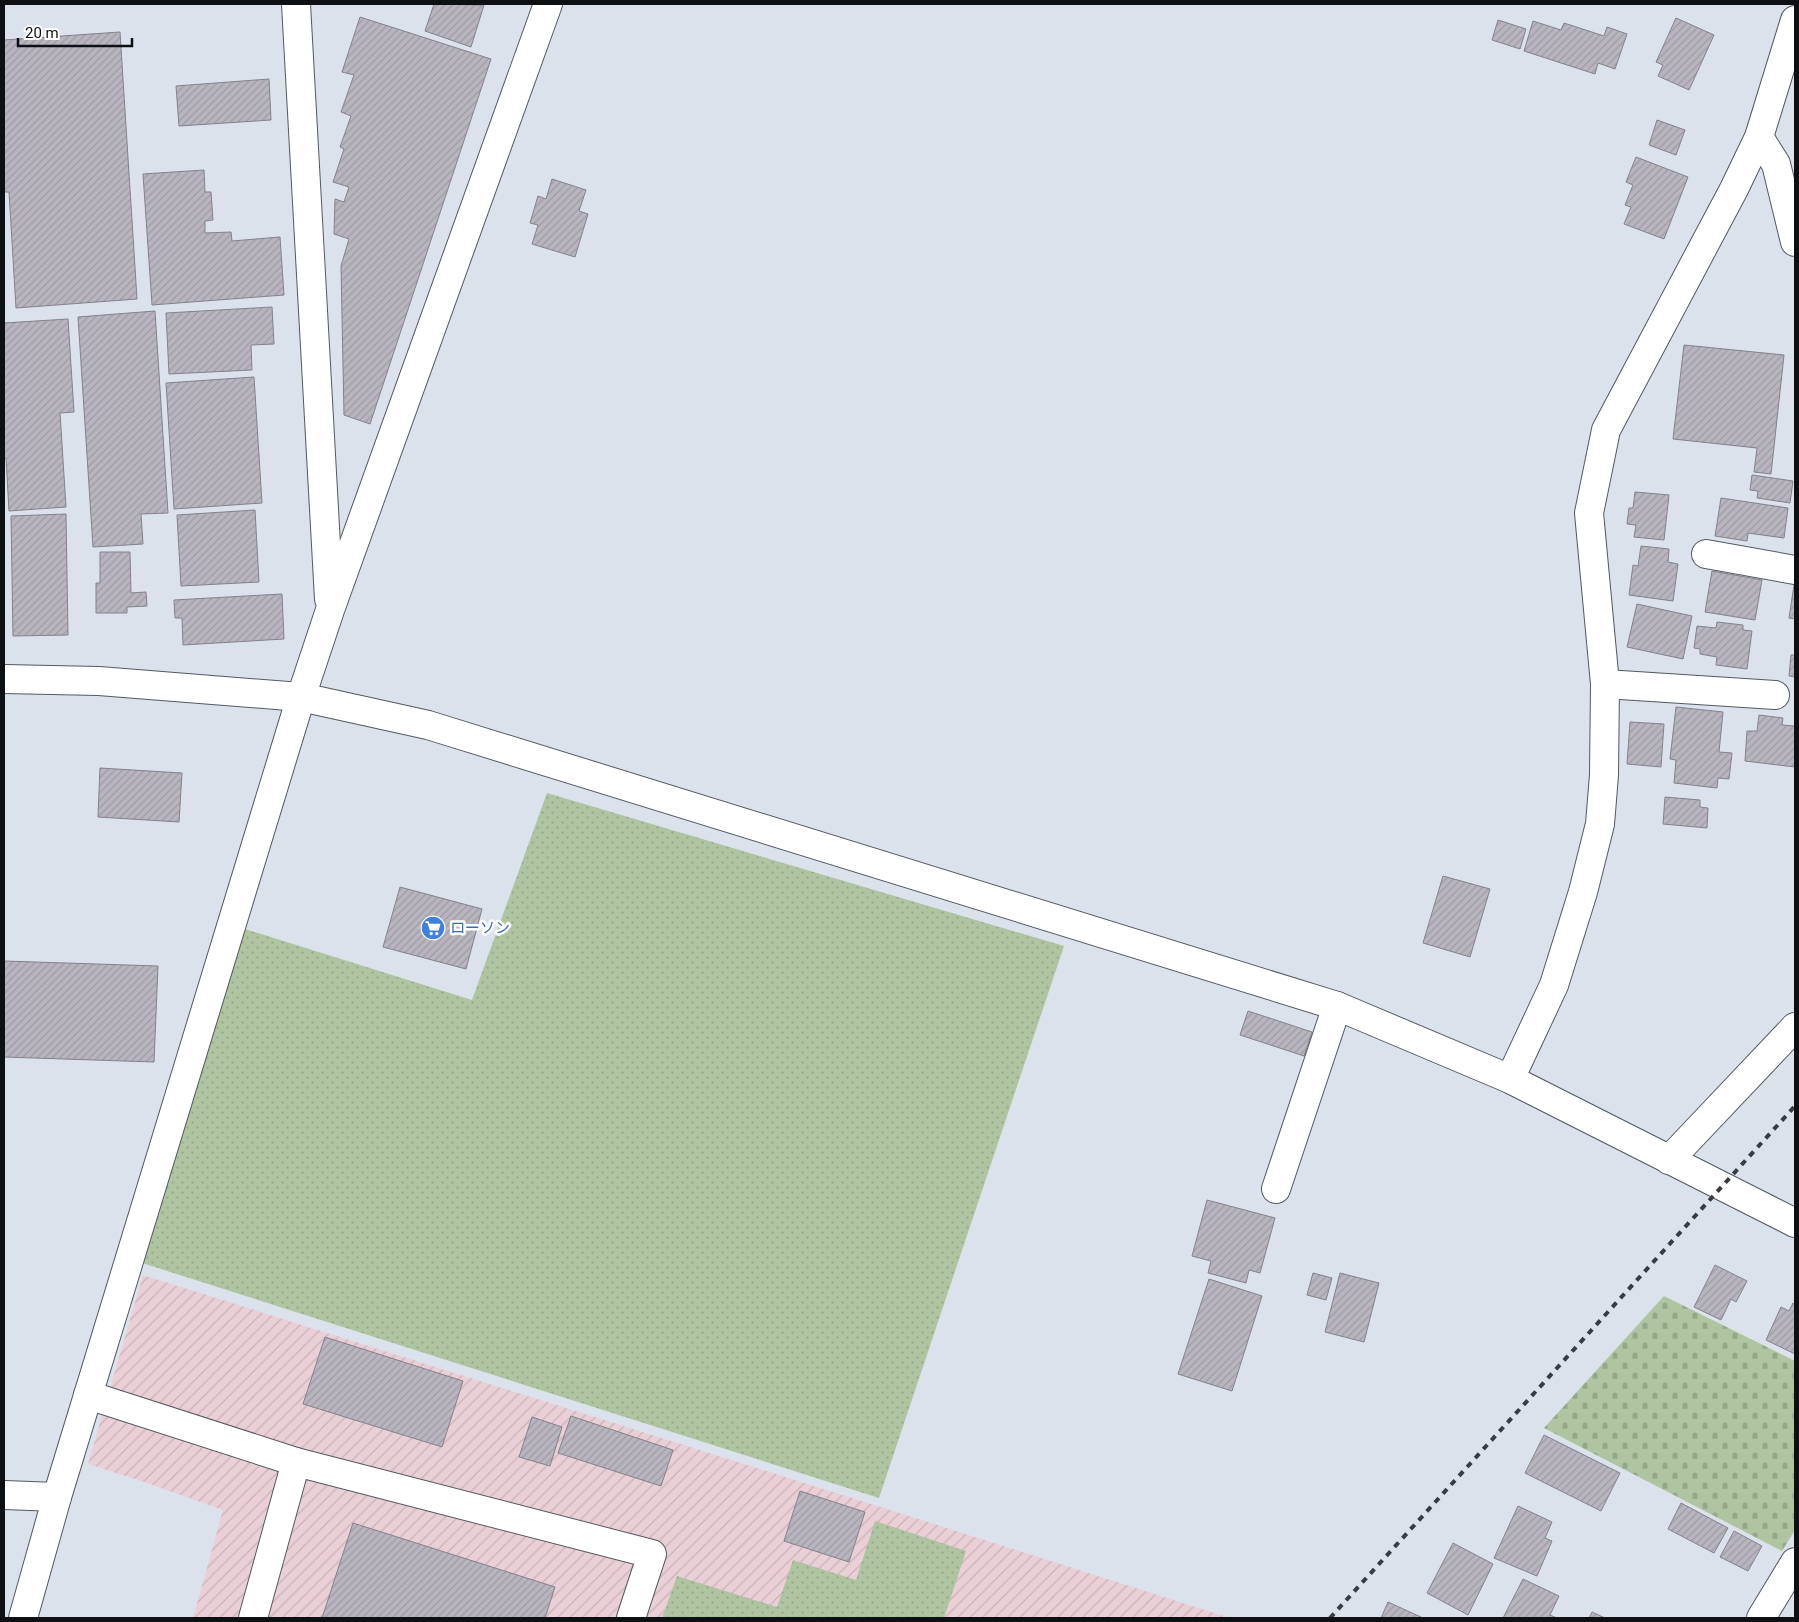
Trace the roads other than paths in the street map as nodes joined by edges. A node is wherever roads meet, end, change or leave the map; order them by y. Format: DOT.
graph roads {
  1 [pos="296,4"];
  2 [pos="548,4"];
  3 [pos="1795,20"];
  4 [pos="1759,138"];
  5 [pos="1795,242"];
  6 [pos="1706,554"];
  7 [pos="1795,570"];
  8 [pos="330,610"];
  9 [pos="4,679"];
  10 [pos="1605,684"];
  11 [pos="1775,695"];
  12 [pos="301,697"];
  13 [pos="1337,1006"];
  14 [pos="1795,1027"];
  15 [pos="1510,1079"];
  16 [pos="1669,1160"];
  17 [pos="1276,1189"];
  18 [pos="1795,1223"];
  19 [pos="88,1395"];
  20 [pos="296,1462"];
  21 [pos="4,1495"];
  22 [pos="57,1497"];
  23 [pos="1795,1562"];
  24 [pos="23,1618"];
  25 [pos="254,1618"];
  26 [pos="631,1618"];
  27 [pos="1761,1618"];
  1 -- 8 [label="street"];
  2 -- 8 [label="street"];
  3 -- 4 [label="street"];
  4 -- 5 [label="street"];
  4 -- 10 [label="street"];
  6 -- 7 [label="street"];
  8 -- 12 [label="street"];
  9 -- 12 [label="street"];
  10 -- 11 [label="street"];
  10 -- 15 [label="street"];
  12 -- 13 [label="street"];
  12 -- 19 [label="street"];
  13 -- 15 [label="street"];
  13 -- 17 [label="street"];
  14 -- 16 [label="street"];
  15 -- 16 [label="street"];
  16 -- 18 [label="street"];
  19 -- 20 [label="street"];
  19 -- 22 [label="street"];
  20 -- 25 [label="street"];
  20 -- 26 [label="street"];
  21 -- 22 [label="street"];
  22 -- 24 [label="street"];
  23 -- 27 [label="street"];
}
